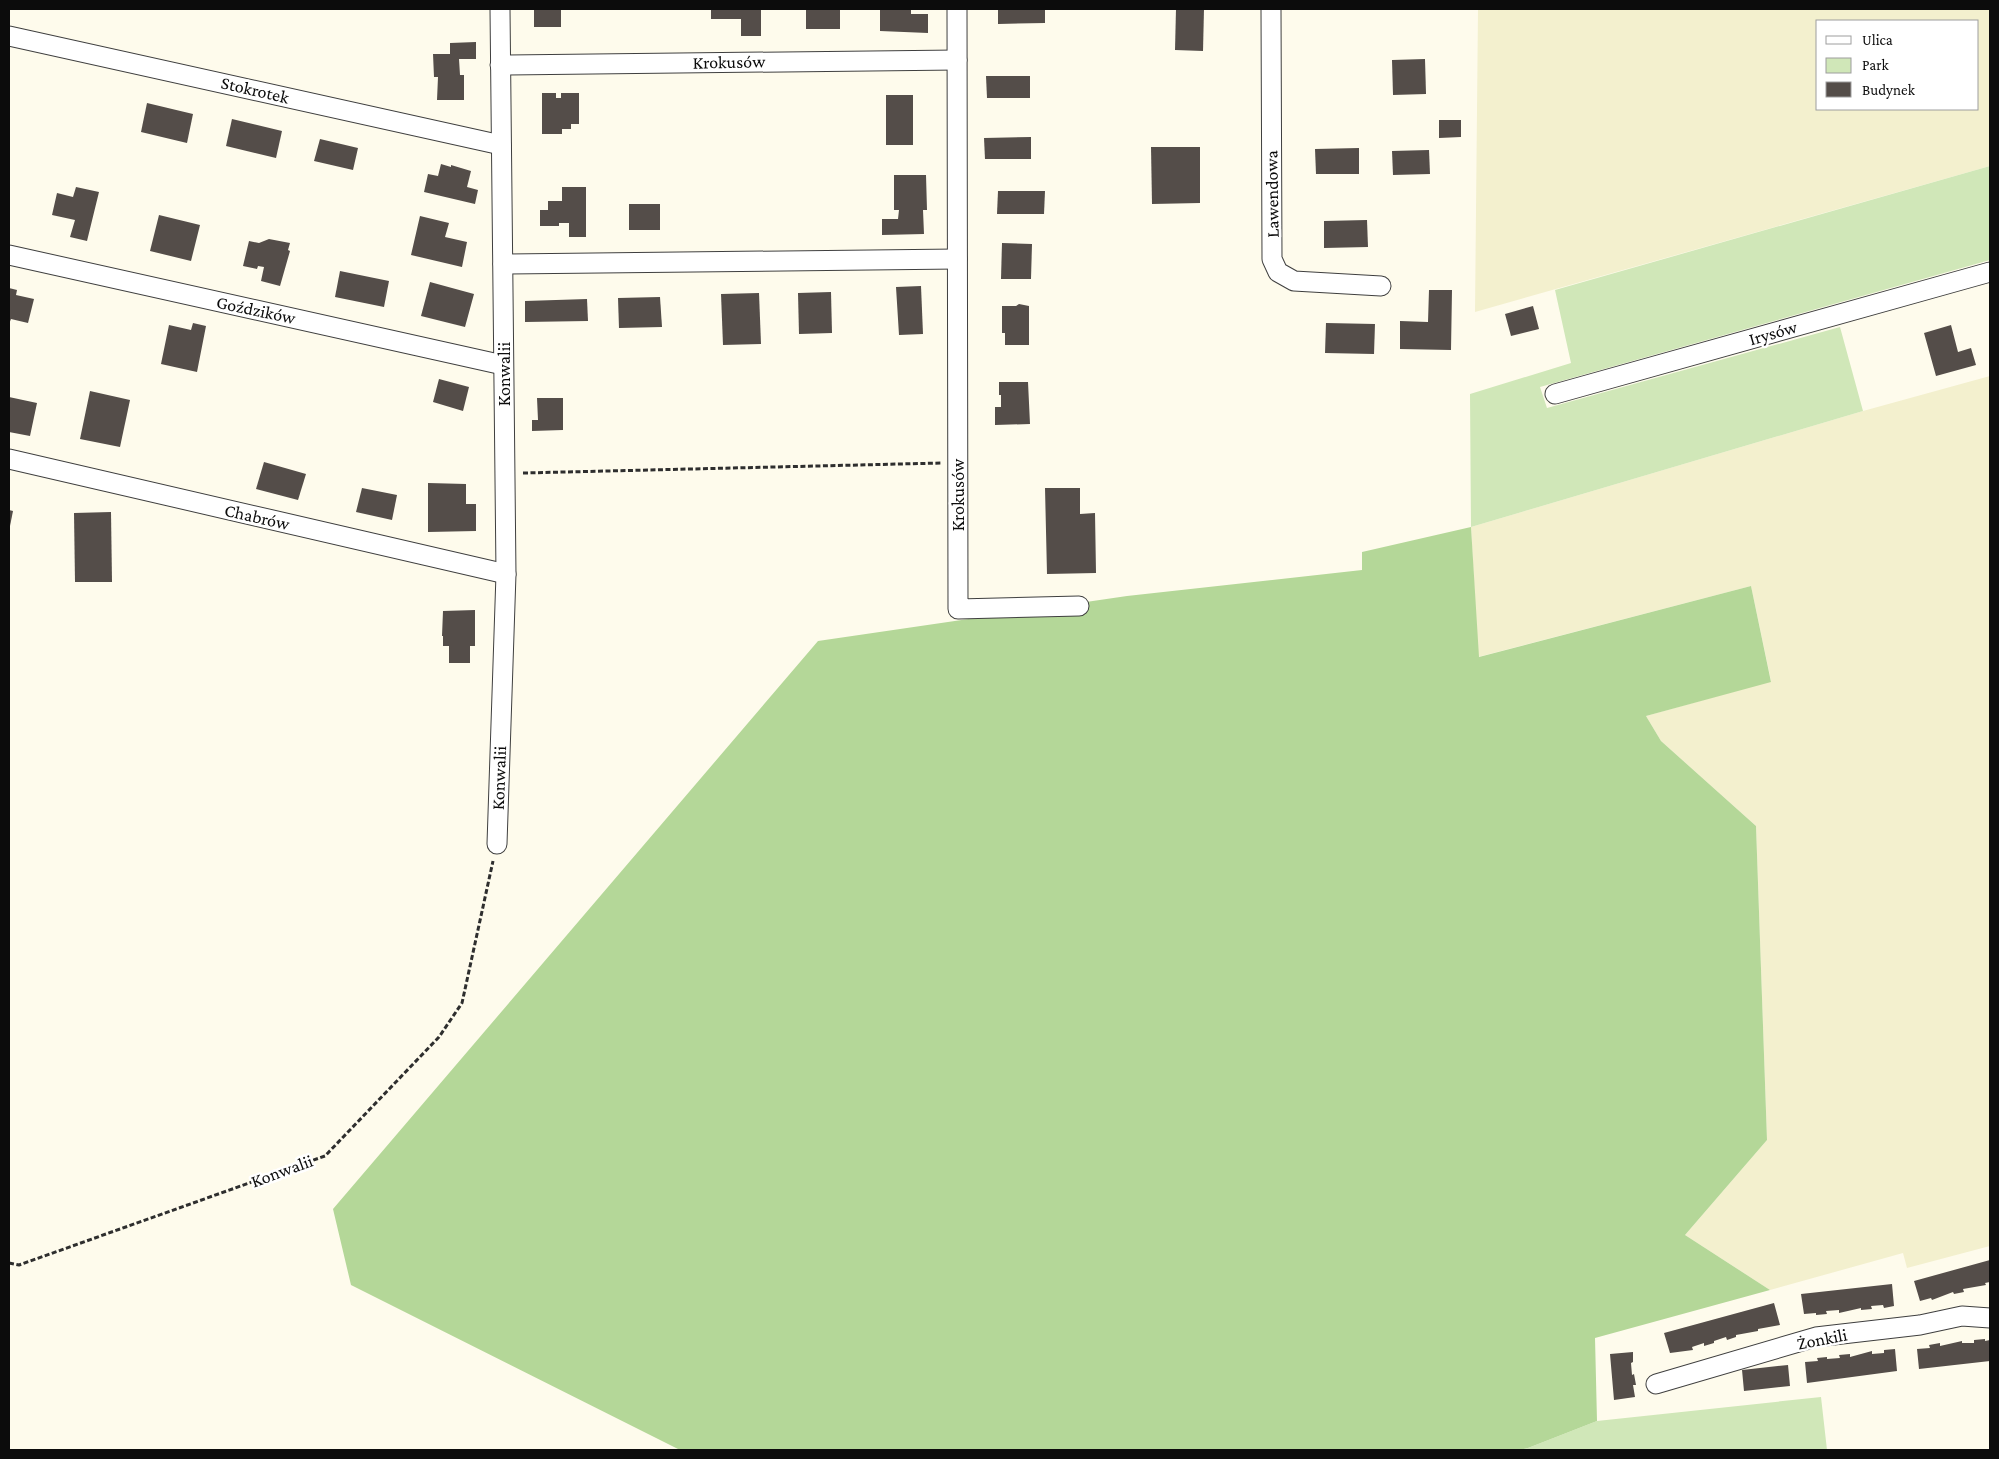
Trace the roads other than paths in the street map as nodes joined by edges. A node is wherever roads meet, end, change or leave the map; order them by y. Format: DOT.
graph roads {
  1 [pos="500,9"];
  2 [pos="957,9"];
  3 [pos="1271,9"];
  4 [pos="9,36"];
  5 [pos="957,60"];
  6 [pos="500,65"];
  7 [pos="501,145"];
  8 [pos="9,255"];
  9 [pos="957,259"];
  10 [pos="503,264"];
  11 [pos="1990,272"];
  12 [pos="1381,286"];
  13 [pos="504,365"];
  14 [pos="1555,394"];
  15 [pos="9,459"];
  16 [pos="506,574"];
  17 [pos="1079,606"];
  18 [pos="497,844"];
  19 [pos="1990,1318"];
  20 [pos="1656,1384"];
  1 -- 6 [label="street, Konwalii"];
  2 -- 5 [label="street, Krokusów"];
  3 -- 12 [label="street, Lawendowa"];
  4 -- 7 [label="street, Stokrotek"];
  5 -- 6 [label="street, Krokusów"];
  5 -- 9 [label="street, Krokusów"];
  6 -- 7 [label="street, Konwalii"];
  7 -- 10 [label="street, Konwalii"];
  8 -- 13 [label="street, Goździków"];
  9 -- 10 [label="street"];
  9 -- 17 [label="street, Krokusów"];
  10 -- 13 [label="street, Konwalii"];
  11 -- 14 [label="street, Irysów"];
  13 -- 16 [label="street, Konwalii"];
  15 -- 16 [label="street, Chabrów"];
  16 -- 18 [label="street, Konwalii"];
  19 -- 20 [label="street, Żonkili"];
}
